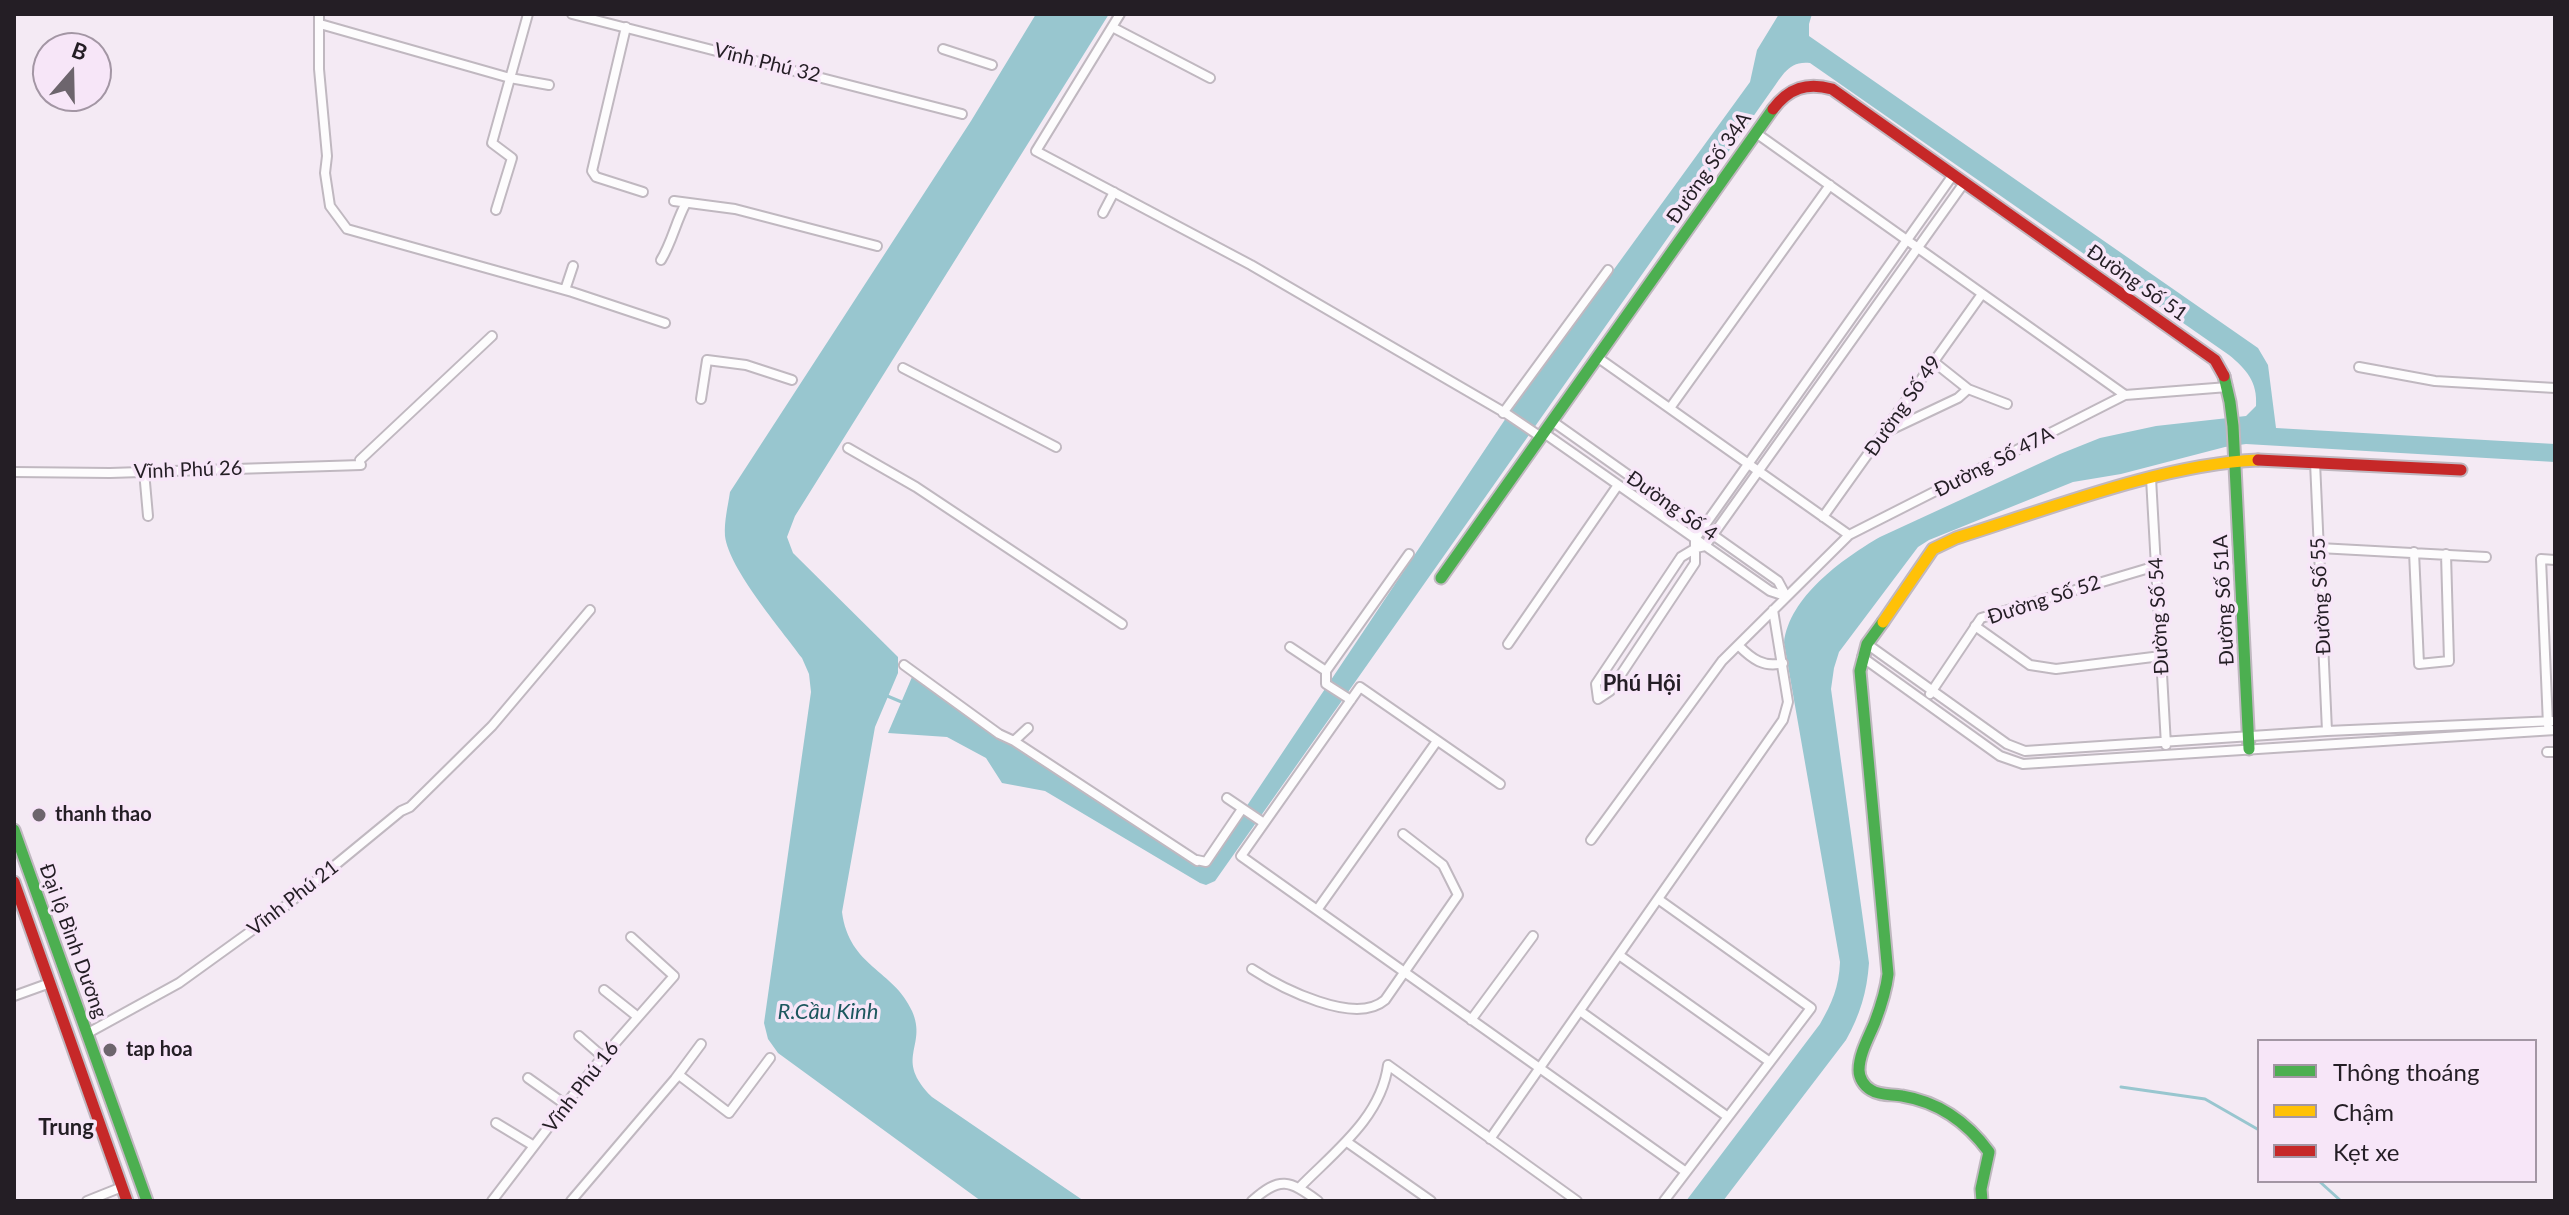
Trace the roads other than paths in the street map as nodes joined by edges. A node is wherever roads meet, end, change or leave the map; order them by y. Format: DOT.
graph roads {
  1 [pos="528,14"];
  2 [pos="572,14"];
  3 [pos="1120,14"];
  4 [pos="319,19"];
  5 [pos="626,27"];
  6 [pos="1112,27"];
  7 [pos="943,49"];
  8 [pos="992,65"];
  9 [pos="510,78"];
  10 [pos="1210,78"];
  11 [pos="549,85"];
  12 [pos="962,114"];
  13 [pos="1756,133"];
  14 [pos="1953,175"];
  15 [pos="1964,183"];
  16 [pos="1830,185"];
  17 [pos="643,192"];
  18 [pos="1114,192"];
  19 [pos="674,201"];
  20 [pos="686,203"];
  21 [pos="496,210"];
  22 [pos="1103,213"];
  23 [pos="1907,240"];
  24 [pos="877,246"];
  25 [pos="1918,248"];
  26 [pos="661,260"];
  27 [pos="573,266"];
  28 [pos="1608,270"];
  29 [pos="565,290"];
  30 [pos="1982,294"];
  31 [pos="665,323"];
  32 [pos="492,336"];
  33 [pos="1597,357"];
  34 [pos="1934,362"];
  35 [pos="2359,367"];
  36 [pos="903,368"];
  37 [pos="792,380"];
  38 [pos="2228,387"];
  39 [pos="2555,388"];
  40 [pos="1968,389"];
  41 [pos="2125,395"];
  42 [pos="701,399"];
  43 [pos="2007,404"];
  44 [pos="1670,408"];
  45 [pos="1505,413"];
  46 [pos="1552,421"];
  47 [pos="1883,433"];
  48 [pos="1539,434"];
  49 [pos="1056,447"];
  50 [pos="848,448"];
  51 [pos="2234,448"];
  52 [pos="2235,461"];
  53 [pos="2315,462"];
  54 [pos="1748,464"];
  55 [pos="2461,470"];
  56 [pos="144,471"];
  57 [pos="1759,471"];
  58 [pos="14,472"];
  59 [pos="2151,478"];
  60 [pos="1618,485"];
  61 [pos="148,516"];
  62 [pos="1823,517"];
  63 [pos="1703,527"];
  64 [pos="1713,535"];
  65 [pos="1849,535"];
  66 [pos="1699,544"];
  67 [pos="2319,548"];
  68 [pos="2414,552"];
  69 [pos="1409,554"];
  70 [pos="2446,554"];
  71 [pos="2486,557"];
  72 [pos="2555,560"];
  73 [pos="2156,566"];
  74 [pos="1441,578"];
  75 [pos="1786,596"];
  76 [pos="590,610"];
  77 [pos="1773,610"];
  78 [pos="1122,624"];
  79 [pos="1975,626"];
  80 [pos="1508,644"];
  81 [pos="1867,644"];
  82 [pos="1739,646"];
  83 [pos="1290,647"];
  84 [pos="2161,656"];
  85 [pos="1862,657"];
  86 [pos="1783,663"];
  87 [pos="904,665"];
  88 [pos="1326,671"];
  89 [pos="1932,691"];
  90 [pos="1349,699"];
  91 [pos="1925,701"];
  92 [pos="2552,725"];
  93 [pos="1028,728"];
  94 [pos="2327,731"];
  95 [pos="2249,736"];
  96 [pos="1014,741"];
  97 [pos="1437,741"];
  98 [pos="2166,741"];
  99 [pos="2249,749"];
  100 [pos="2166,755"];
  101 [pos="1500,784"];
  102 [pos="1227,798"];
  103 [pos="1243,809"];
  104 [pos="1262,822"];
  105 [pos="14,830"];
  106 [pos="1403,834"];
  107 [pos="1591,840"];
  108 [pos="14,882"];
  109 [pos="1658,899"];
  110 [pos="1317,910"];
  111 [pos="1533,936"];
  112 [pos="631,937"];
  113 [pos="1619,955"];
  114 [pos="1252,969"];
  115 [pos="1404,972"];
  116 [pos="50,983"];
  117 [pos="604,990"];
  118 [pos="14,996"];
  119 [pos="1580,1011"];
  120 [pos="638,1017"];
  121 [pos="1471,1020"];
  122 [pos="88,1033"];
  123 [pos="579,1036"];
  124 [pos="71,1041"];
  125 [pos="701,1044"];
  126 [pos="603,1057"];
  127 [pos="770,1058"];
  128 [pos="1770,1062"];
  129 [pos="1540,1068"];
  130 [pos="679,1075"];
  131 [pos="528,1078"];
  132 [pos="566,1105"];
  133 [pos="1728,1117"];
  134 [pos="496,1123"];
  135 [pos="1490,1139"];
  136 [pos="1347,1142"];
  137 [pos="534,1146"];
  138 [pos="1686,1172"];
  139 [pos="122,1187"];
  140 [pos="1299,1188"];
  141 [pos="87,1201"];
  142 [pos="127,1201"];
  143 [pos="147,1201"];
  144 [pos="492,1201"];
  145 [pos="571,1201"];
  146 [pos="1252,1201"];
  147 [pos="1318,1201"];
  148 [pos="1431,1201"];
  149 [pos="1577,1201"];
  150 [pos="1664,1201"];
  151 [pos="1982,1201"];
  1 -- 9 [label="street"];
  2 -- 5 [label="street, Vĩnh Phú 32"];
  3 -- 6 [label="street"];
  4 -- 9 [label="street"];
  4 -- 29 [label="street"];
  5 -- 12 [label="street, Vĩnh Phú 32"];
  5 -- 17 [label="street"];
  6 -- 10 [label="street"];
  6 -- 18 [label="street"];
  7 -- 8 [label="street"];
  9 -- 11 [label="street"];
  9 -- 21 [label="street"];
  13 -- 14 [label="main road, Đường Số 34A"];
  13 -- 16 [label="street"];
  13 -- 33 [label="main road, Đường Số 34A"];
  14 -- 15 [label="main road, Đường Số 34A"];
  14 -- 23 [label="street"];
  15 -- 25 [label="street"];
  15 -- 38 [label="main road, Đường Số 51"];
  16 -- 23 [label="street"];
  16 -- 44 [label="street"];
  18 -- 22 [label="street"];
  18 -- 45 [label="street"];
  19 -- 20 [label="street"];
  20 -- 24 [label="street"];
  20 -- 26 [label="street"];
  23 -- 25 [label="street"];
  23 -- 54 [label="street"];
  25 -- 30 [label="street"];
  25 -- 57 [label="street"];
  27 -- 29 [label="street"];
  28 -- 45 [label="street"];
  29 -- 31 [label="street"];
  30 -- 34 [label="street, Đường Số 49"];
  30 -- 41 [label="street"];
  32 -- 56 [label="street, Vĩnh Phú 26"];
  33 -- 44 [label="street"];
  33 -- 46 [label="main road, Đường Số 34A"];
  34 -- 40 [label="street"];
  34 -- 47 [label="street, Đường Số 49"];
  35 -- 39 [label="street"];
  36 -- 49 [label="street"];
  37 -- 42 [label="street"];
  38 -- 41 [label="street, Đường Số 47A"];
  38 -- 51 [label="main road, Đường Số 51"];
  40 -- 43 [label="street"];
  40 -- 47 [label="street"];
  41 -- 65 [label="street, Đường Số 47A"];
  44 -- 54 [label="street"];
  45 -- 48 [label="street"];
  46 -- 48 [label="main road, Đường Số 34A"];
  46 -- 63 [label="street, Đường Số 4"];
  47 -- 62 [label="street, Đường Số 49"];
  48 -- 60 [label="street"];
  48 -- 74 [label="main road, Đường Số 34A"];
  50 -- 78 [label="street"];
  51 -- 52 [label="main road, Đường Số 51A"];
  52 -- 53 [label="main road"];
  52 -- 59 [label="main road"];
  52 -- 95 [label="main road, Đường Số 51A"];
  53 -- 55 [label="main road"];
  53 -- 67 [label="street, Đường Số 55"];
  54 -- 57 [label="street"];
  54 -- 63 [label="street"];
  56 -- 58 [label="street, Vĩnh Phú 26"];
  56 -- 61 [label="street"];
  57 -- 62 [label="street"];
  57 -- 64 [label="street"];
  59 -- 73 [label="street, Đường Số 54"];
  59 -- 81 [label="main road"];
  60 -- 66 [label="street"];
  60 -- 80 [label="street"];
  62 -- 65 [label="street"];
  63 -- 64 [label="street, Đường Số 4"];
  63 -- 66 [label="street"];
  64 -- 66 [label="street"];
  64 -- 75 [label="street, Đường Số 4"];
  65 -- 75 [label="street, Đường Số 47A"];
  66 -- 66 [label="street"];
  66 -- 75 [label="street"];
  67 -- 68 [label="street"];
  67 -- 94 [label="street, Đường Số 55"];
  68 -- 70 [label="street"];
  68 -- 70 [label="street"];
  69 -- 88 [label="street"];
  70 -- 71 [label="street"];
  72 -- 92 [label="street"];
  73 -- 79 [label="street, Đường Số 52"];
  73 -- 84 [label="street, Đường Số 54"];
  75 -- 77 [label="street, Đường Số 47A"];
  76 -- 122 [label="street, Vĩnh Phú 21"];
  77 -- 82 [label="street, Đường Số 47A"];
  77 -- 86 [label="street"];
  79 -- 84 [label="street"];
  79 -- 89 [label="street, Đường Số 52"];
  81 -- 85 [label="main road"];
  81 -- 89 [label="street"];
  82 -- 86 [label="street"];
  82 -- 107 [label="street, Đường Số 47A"];
  83 -- 88 [label="street"];
  84 -- 98 [label="street, Đường Số 54"];
  85 -- 91 [label="street"];
  85 -- 151 [label="main road"];
  86 -- 109 [label="street"];
  87 -- 96 [label="street"];
  88 -- 90 [label="street"];
  89 -- 91 [label="street, Đường Số 52"];
  89 -- 98 [label="street"];
  90 -- 97 [label="street"];
  90 -- 104 [label="street"];
  91 -- 100 [label="street"];
  92 -- 94 [label="street"];
  92 -- 99 [label="street"];
  93 -- 96 [label="street"];
  94 -- 95 [label="street"];
  95 -- 98 [label="street"];
  95 -- 99 [label="main road, Đường Số 51A"];
  96 -- 103 [label="street"];
  97 -- 101 [label="street"];
  97 -- 110 [label="street"];
  98 -- 100 [label="street, Đường Số 54"];
  99 -- 100 [label="street"];
  102 -- 103 [label="street"];
  103 -- 104 [label="street"];
  104 -- 110 [label="street"];
  105 -- 122 [label="main road, Đại lộ Bình Dương"];
  106 -- 115 [label="street"];
  108 -- 116 [label="main road, Đại lộ Bình Dương"];
  109 -- 113 [label="street"];
  109 -- 128 [label="street"];
  110 -- 115 [label="street"];
  111 -- 121 [label="street"];
  112 -- 120 [label="street, Vĩnh Phú 16"];
  113 -- 119 [label="street"];
  113 -- 128 [label="street"];
  114 -- 115 [label="street"];
  115 -- 121 [label="street"];
  116 -- 118 [label="street"];
  116 -- 124 [label="main road, Đại lộ Bình Dương"];
  117 -- 120 [label="street"];
  119 -- 129 [label="street"];
  119 -- 133 [label="street"];
  120 -- 126 [label="street, Vĩnh Phú 16"];
  121 -- 129 [label="street"];
  122 -- 124 [label="main road"];
  122 -- 143 [label="main road, Đại lộ Bình Dương"];
  123 -- 126 [label="street"];
  124 -- 139 [label="main road, Đại lộ Bình Dương"];
  125 -- 130 [label="street"];
  126 -- 132 [label="street, Vĩnh Phú 16"];
  127 -- 130 [label="street"];
  128 -- 133 [label="street"];
  129 -- 135 [label="street"];
  129 -- 138 [label="street"];
  130 -- 145 [label="street"];
  131 -- 132 [label="street"];
  132 -- 137 [label="street, Vĩnh Phú 16"];
  133 -- 138 [label="street"];
  134 -- 137 [label="street"];
  135 -- 136 [label="street"];
  135 -- 149 [label="street"];
  136 -- 140 [label="street"];
  136 -- 148 [label="street"];
  137 -- 144 [label="street, Vĩnh Phú 16"];
  138 -- 150 [label="street"];
  139 -- 141 [label="street"];
  139 -- 142 [label="main road, Đại lộ Bình Dương"];
  140 -- 146 [label="street"];
  140 -- 147 [label="street"];
}
